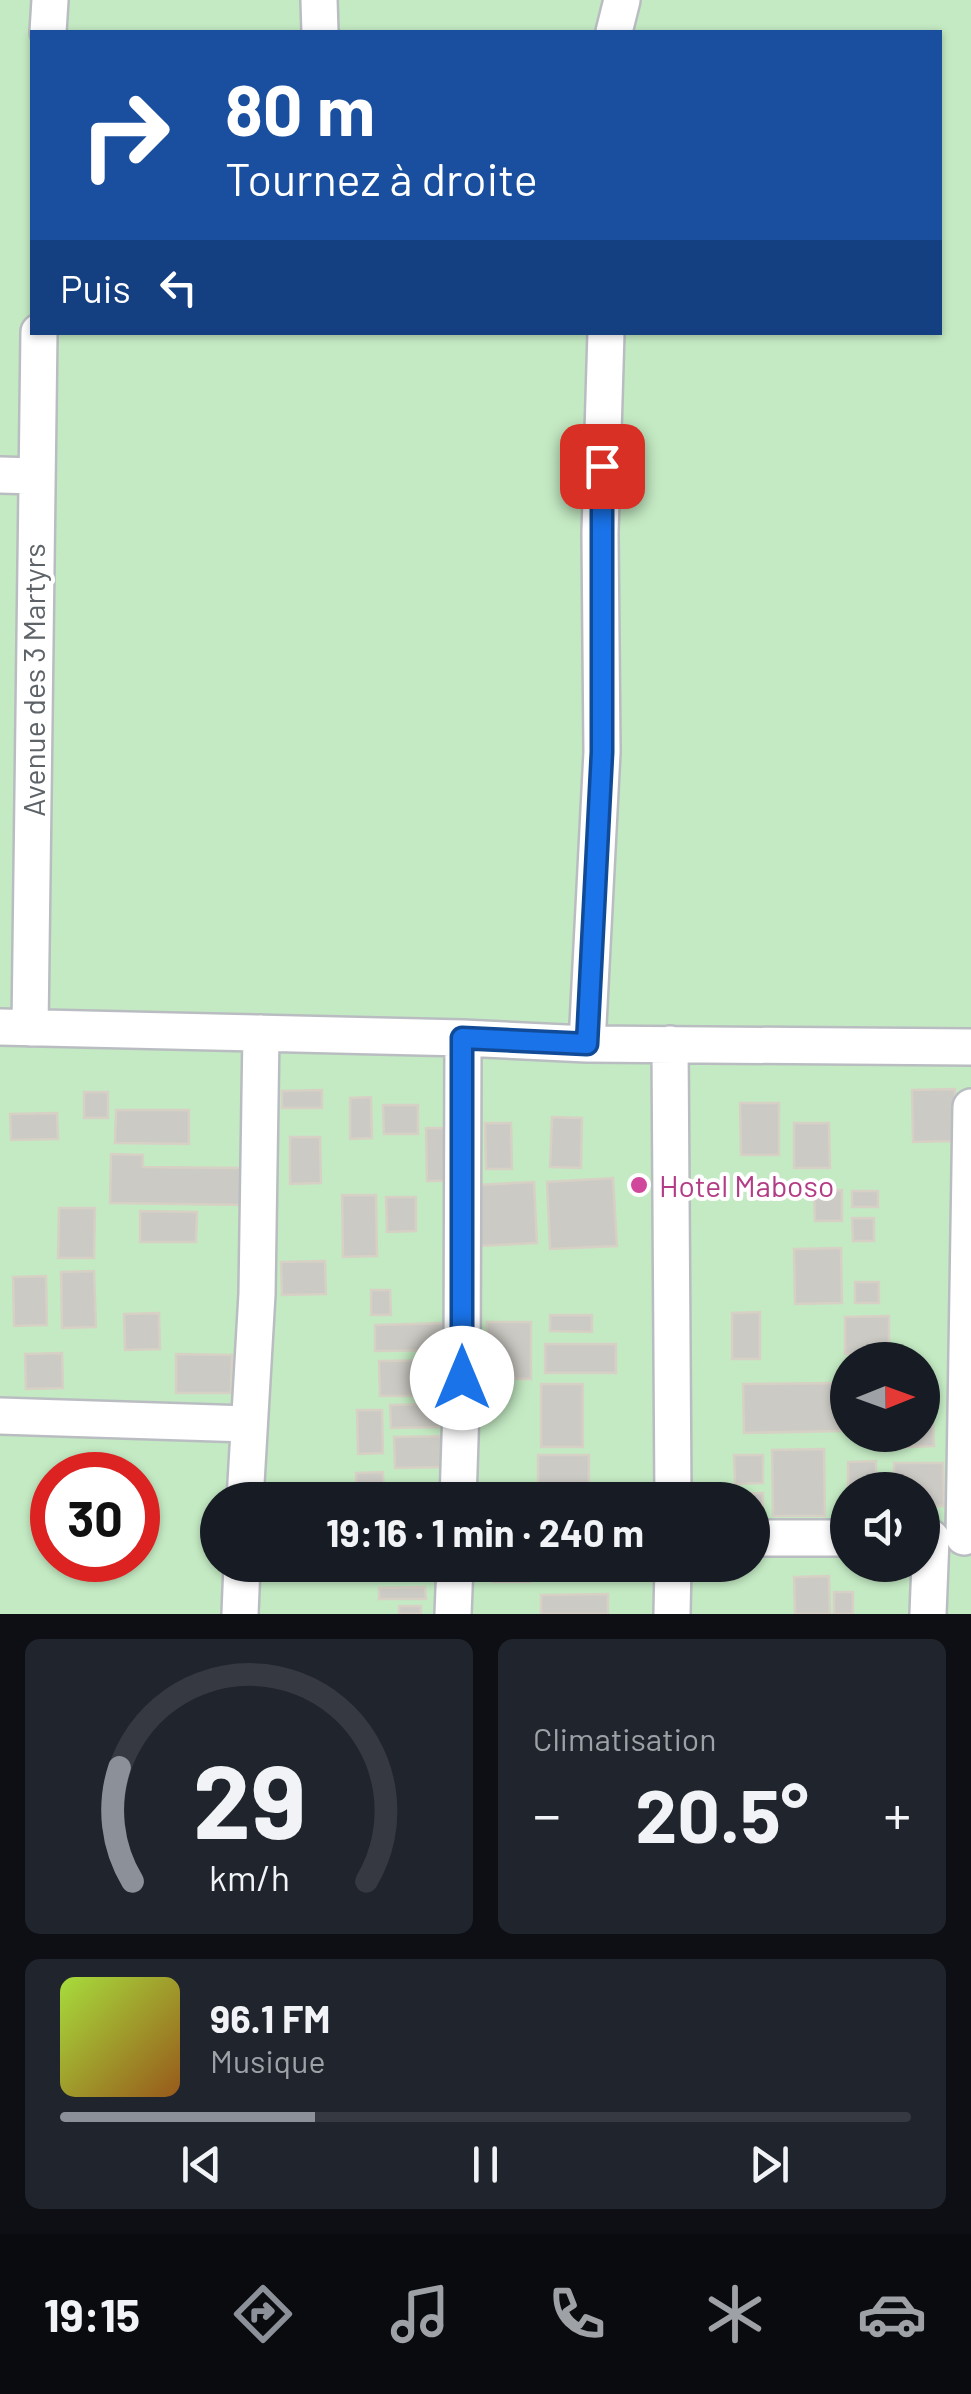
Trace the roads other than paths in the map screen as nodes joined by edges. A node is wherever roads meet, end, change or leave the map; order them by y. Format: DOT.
graph roads {
  1 [pos="50,0"];
  2 [pos="320,0"];
  3 [pos="622,0"];
  4 [pos="48,30"];
  5 [pos="320,30"];
  6 [pos="614,30"];
  7 [pos="39,335"];
  8 [pos="606,335"];
  9 [pos="17,476"];
  10 [pos="15,1027"];
  11 [pos="261,1032"];
  12 [pos="462,1038"];
  13 [pos="587,1044"];
  14 [pos="670,1044"];
  15 [pos="971,1047"];
  16 [pos="971,1106"];
  17 [pos="0,1416"];
  18 [pos="248,1424"];
  19 [pos="246,1482"];
  20 [pos="459,1482"];
  21 [pos="673,1482"];
  22 [pos="947,1537"];
  23 [pos="770,1538"];
  24 [pos="830,1538"];
  25 [pos="241,1582"];
  26 [pos="454,1582"];
  27 [pos="673,1582"];
  28 [pos="240,1614"];
  29 [pos="453,1614"];
  30 [pos="672,1614"];
  31 [pos="928,1614"];
  1 -- 4 [label="street"];
  2 -- 5 [label="street"];
  3 -- 6 [label="street"];
  7 -- 9 [label="street, Avenue des 3 Martyrs"];
  8 -- 13 [label="street"];
  9 -- 10 [label="street, Avenue des 3 Martyrs"];
  10 -- 11 [label="street"];
  11 -- 12 [label="street"];
  11 -- 18 [label="street"];
  12 -- 13 [label="street"];
  12 -- 20 [label="street"];
  13 -- 14 [label="street"];
  14 -- 15 [label="street"];
  14 -- 21 [label="street"];
  16 -- 22 [label="street"];
  17 -- 18 [label="street"];
  18 -- 19 [label="street"];
  22 -- 31 [label="street"];
  23 -- 24 [label="street"];
  25 -- 28 [label="street"];
  26 -- 29 [label="street"];
  27 -- 30 [label="street"];
}
